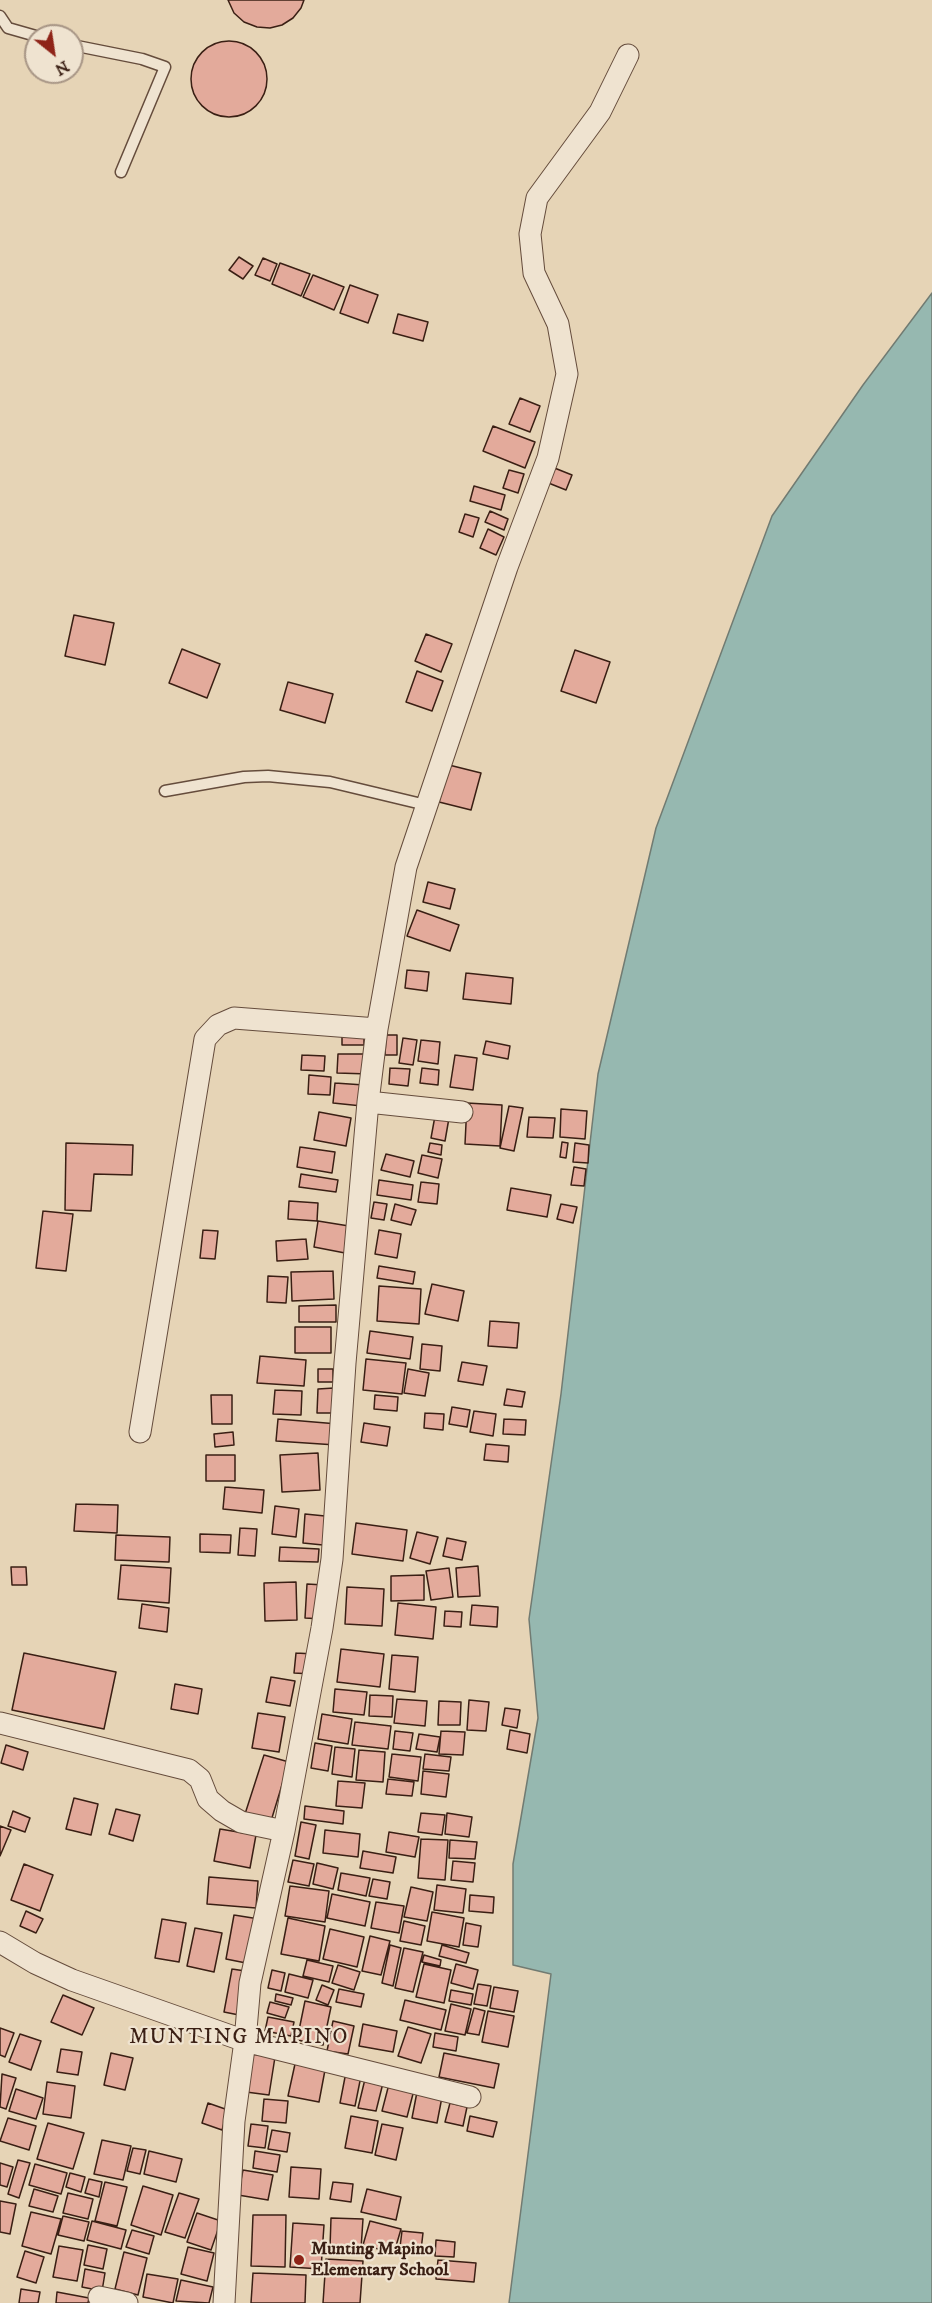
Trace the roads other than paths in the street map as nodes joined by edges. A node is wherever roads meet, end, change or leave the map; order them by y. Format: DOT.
graph roads {
  1 [pos="0,16"];
  2 [pos="24,32"];
  3 [pos="84,47"];
  4 [pos="628,55"];
  5 [pos="122,172"];
  6 [pos="165,791"];
  7 [pos="426,805"];
  8 [pos="377,1029"];
  9 [pos="368,1102"];
  10 [pos="462,1112"];
  11 [pos="140,1432"];
  12 [pos="0,1723"];
  13 [pos="284,1831"];
  14 [pos="0,1942"];
  15 [pos="245,2041"];
  16 [pos="470,2097"];
  17 [pos="99,2297"];
  18 [pos="127,2303"];
  19 [pos="224,2303"];
  1 -- 2 [label="lane"];
  3 -- 5 [label="lane"];
  4 -- 7 [label="street"];
  6 -- 7 [label="lane"];
  7 -- 8 [label="street"];
  8 -- 9 [label="street"];
  8 -- 11 [label="street"];
  9 -- 10 [label="street"];
  9 -- 13 [label="street"];
  12 -- 13 [label="street"];
  13 -- 15 [label="street"];
  14 -- 15 [label="street"];
  15 -- 16 [label="street"];
  15 -- 19 [label="street"];
  17 -- 18 [label="street"];
}
